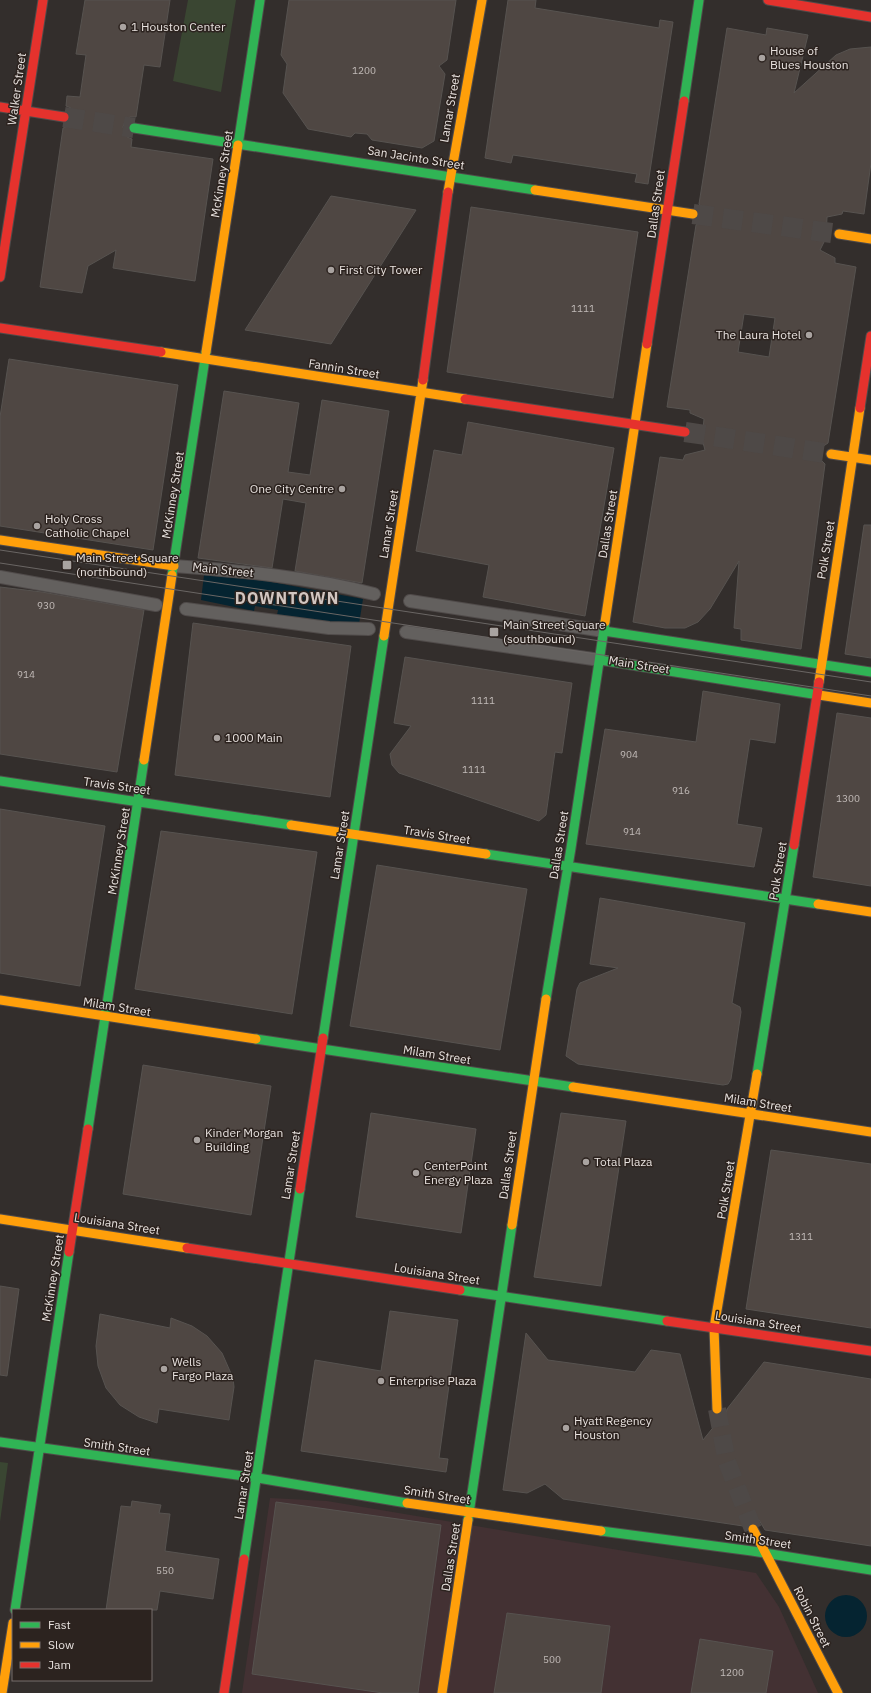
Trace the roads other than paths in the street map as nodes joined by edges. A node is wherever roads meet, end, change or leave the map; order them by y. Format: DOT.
graph roads {
  1 [pos="43,0"];
  2 [pos="260,0"];
  3 [pos="482,0"];
  4 [pos="699,0"];
  5 [pos="768,0"];
  6 [pos="871,17"];
  7 [pos="0,107"];
  8 [pos="25,111"];
  9 [pos="64,117"];
  10 [pos="134,128"];
  11 [pos="238,144"];
  12 [pos="450,176"];
  13 [pos="668,210"];
  14 [pos="694,214"];
  15 [pos="839,234"];
  16 [pos="871,239"];
  17 [pos="0,277"];
  18 [pos="0,328"];
  19 [pos="871,336"];
  20 [pos="206,359"];
  21 [pos="421,393"];
  22 [pos="636,425"];
  23 [pos="685,432"];
  24 [pos="831,454"];
  25 [pos="852,457"];
  26 [pos="871,460"];
  27 [pos="0,540"];
  28 [pos="174,566"];
  29 [pos="0,577"];
  30 [pos="374,594"];
  31 [pos="410,601"];
  32 [pos="156,605"];
  33 [pos="186,609"];
  34 [pos="369,629"];
  35 [pos="604,631"];
  36 [pos="406,632"];
  37 [pos="600,660"];
  38 [pos="821,664"];
  39 [pos="871,672"];
  40 [pos="817,694"];
  41 [pos="871,703"];
  42 [pos="0,782"];
  43 [pos="138,802"];
  44 [pos="354,834"];
  45 [pos="568,866"];
  46 [pos="786,900"];
  47 [pos="871,912"];
  48 [pos="0,1000"];
  49 [pos="105,1017"];
  50 [pos="321,1050"];
  51 [pos="532,1081"];
  52 [pos="750,1114"];
  53 [pos="871,1132"];
  54 [pos="0,1219"];
  55 [pos="73,1230"];
  56 [pos="289,1264"];
  57 [pos="502,1296"];
  58 [pos="714,1328"];
  59 [pos="871,1351"];
  60 [pos="717,1409"];
  61 [pos="0,1442"];
  62 [pos="40,1448"];
  63 [pos="258,1478"];
  64 [pos="470,1513"];
  65 [pos="753,1529"];
  66 [pos="765,1553"];
  67 [pos="871,1570"];
  68 [pos="15,1609"];
  69 [pos="12,1629"];
  70 [pos="2,1693"];
  71 [pos="224,1693"];
  72 [pos="442,1693"];
  73 [pos="838,1693"];
  1 -- 8 [label="main road, Walker Street"];
  2 -- 11 [label="main road, McKinney Street"];
  3 -- 12 [label="main road, Lamar Street"];
  4 -- 13 [label="main road, Dallas Street"];
  5 -- 6 [label="main road"];
  7 -- 8 [label="main road"];
  8 -- 9 [label="main road"];
  8 -- 17 [label="main road, Walker Street"];
  10 -- 11 [label="main road, San Jacinto Street"];
  11 -- 12 [label="main road, San Jacinto Street"];
  11 -- 20 [label="main road, McKinney Street"];
  12 -- 13 [label="main road, San Jacinto Street"];
  12 -- 21 [label="main road, Lamar Street"];
  13 -- 14 [label="main road, San Jacinto Street"];
  13 -- 22 [label="main road, Dallas Street"];
  15 -- 16 [label="main road"];
  18 -- 20 [label="main road, Fannin Street"];
  19 -- 25 [label="main road, Polk Street"];
  20 -- 21 [label="main road, Fannin Street"];
  20 -- 28 [label="main road, McKinney Street"];
  21 -- 22 [label="main road, Fannin Street"];
  21 -- 44 [label="main road, Lamar Street"];
  22 -- 23 [label="main road, Fannin Street"];
  22 -- 35 [label="main road, Dallas Street"];
  24 -- 25 [label="main road"];
  25 -- 26 [label="main road"];
  25 -- 38 [label="main road, Polk Street"];
  27 -- 28 [label="main road, Main Street"];
  28 -- 30 [label="street, Main Street"];
  28 -- 43 [label="main road, McKinney Street"];
  29 -- 32 [label="street"];
  31 -- 35 [label="street"];
  33 -- 34 [label="street"];
  35 -- 37 [label="main road, Dallas Street"];
  35 -- 38 [label="main road"];
  36 -- 37 [label="street, Main Street"];
  37 -- 40 [label="main road, Main Street"];
  37 -- 45 [label="main road, Dallas Street"];
  38 -- 39 [label="main road"];
  38 -- 40 [label="main road, Polk Street"];
  40 -- 41 [label="main road, Main Street"];
  40 -- 46 [label="main road, Polk Street"];
  42 -- 43 [label="main road, Travis Street"];
  43 -- 44 [label="main road, Travis Street"];
  43 -- 49 [label="main road, McKinney Street"];
  44 -- 45 [label="main road, Travis Street"];
  44 -- 50 [label="main road, Lamar Street"];
  45 -- 46 [label="main road, Travis Street"];
  45 -- 51 [label="main road, Dallas Street"];
  46 -- 47 [label="main road, Travis Street"];
  46 -- 52 [label="main road, Polk Street"];
  48 -- 49 [label="main road, Milam Street"];
  49 -- 50 [label="main road, Milam Street"];
  49 -- 55 [label="main road, McKinney Street"];
  50 -- 51 [label="main road, Milam Street"];
  50 -- 56 [label="main road, Lamar Street"];
  51 -- 52 [label="main road, Milam Street"];
  51 -- 57 [label="main road, Dallas Street"];
  52 -- 53 [label="main road, Milam Street"];
  52 -- 58 [label="main road, Polk Street"];
  54 -- 55 [label="main road, Louisiana Street"];
  55 -- 56 [label="main road, Louisiana Street"];
  55 -- 62 [label="main road, McKinney Street"];
  56 -- 57 [label="main road, Louisiana Street"];
  56 -- 63 [label="main road, Lamar Street"];
  57 -- 58 [label="main road, Louisiana Street"];
  57 -- 64 [label="main road, Dallas Street"];
  58 -- 59 [label="main road, Louisiana Street"];
  58 -- 60 [label="main road, Polk Street"];
  61 -- 62 [label="main road, Smith Street"];
  62 -- 63 [label="main road, Smith Street"];
  62 -- 68 [label="main road, McKinney Street"];
  63 -- 64 [label="main road, Smith Street"];
  63 -- 71 [label="main road, Lamar Street"];
  64 -- 66 [label="main road, Smith Street"];
  64 -- 72 [label="main road, Dallas Street"];
  65 -- 66 [label="main road"];
  66 -- 67 [label="main road, Smith Street"];
  66 -- 73 [label="main road, Robin Street"];
  69 -- 70 [label="main road"];
}
